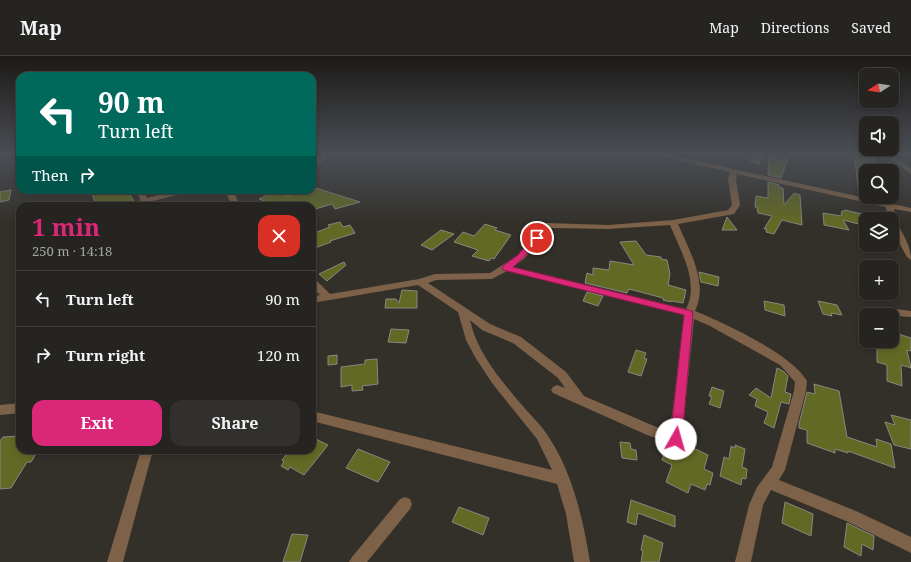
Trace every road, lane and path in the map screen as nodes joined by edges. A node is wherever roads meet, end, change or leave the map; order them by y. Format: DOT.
graph roads {
  1 [pos="733,177"];
  2 [pos="759,177"];
  3 [pos="174,194"];
  4 [pos="149,202"];
  5 [pos="890,206"];
  6 [pos="911,210"];
  7 [pos="673,222"];
  8 [pos="911,257"];
  9 [pos="506,268"];
  10 [pos="420,282"];
  11 [pos="316,285"];
  12 [pos="328,297"];
  13 [pos="316,299"];
  14 [pos="463,311"];
  15 [pos="899,312"];
  16 [pos="689,314"];
  17 [pos="911,314"];
  18 [pos="557,390"];
  19 [pos="580,399"];
  20 [pos="16,408"];
  21 [pos="0,410"];
  22 [pos="316,417"];
  23 [pos="147,454"];
  24 [pos="562,479"];
  25 [pos="769,483"];
  26 [pos="405,504"];
  27 [pos="911,544"];
  28 [pos="115,562"];
  29 [pos="357,562"];
  30 [pos="582,562"];
  31 [pos="743,562"];
  1 -- 7 [label="street"];
  2 -- 5 [label="street"];
  3 -- 4 [label="street"];
  5 -- 6 [label="street"];
  5 -- 8 [label="street"];
  7 -- 9 [label="street"];
  7 -- 16 [label="street"];
  9 -- 10 [label="street"];
  9 -- 16 [label="street"];
  10 -- 12 [label="street"];
  10 -- 14 [label="street"];
  11 -- 12 [label="street"];
  12 -- 13 [label="street"];
  14 -- 19 [label="street"];
  14 -- 24 [label="street"];
  15 -- 17 [label="street"];
  16 -- 19 [label="street"];
  16 -- 25 [label="street"];
  18 -- 19 [label="street"];
  20 -- 21 [label="street"];
  22 -- 24 [label="street"];
  23 -- 28 [label="street"];
  24 -- 30 [label="street"];
  25 -- 27 [label="street"];
  25 -- 31 [label="street"];
  26 -- 29 [label="street"];
}
